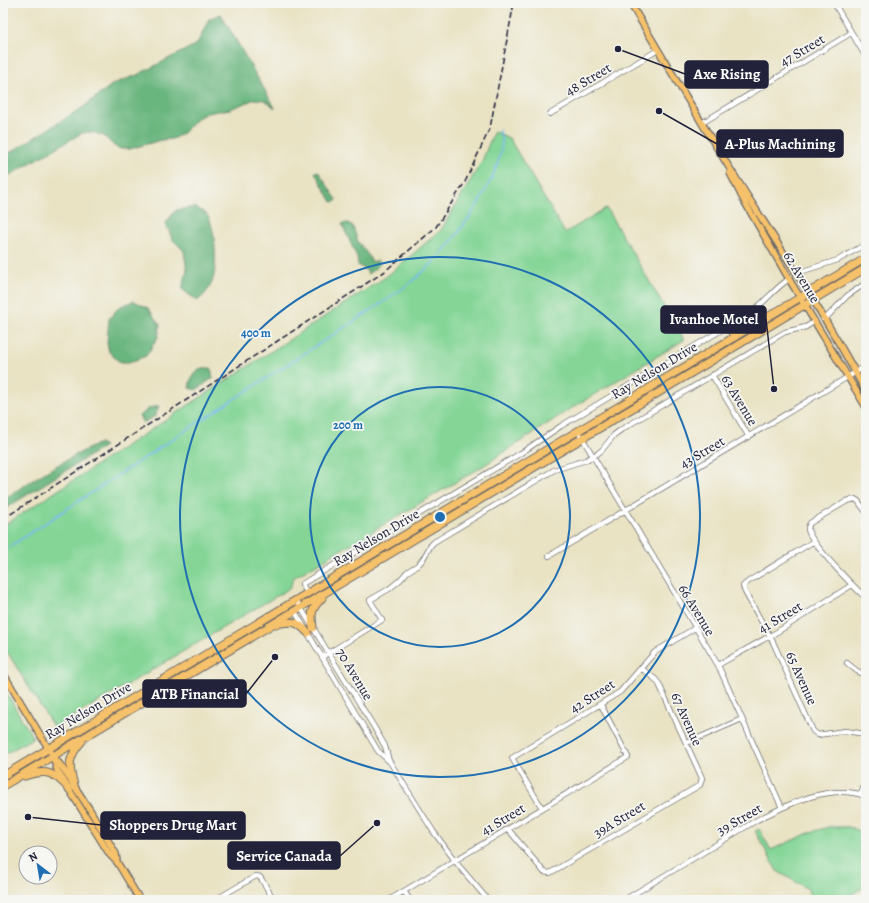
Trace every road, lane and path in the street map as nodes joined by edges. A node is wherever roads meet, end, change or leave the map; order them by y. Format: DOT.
graph roads {
  1 [pos="630,3"];
  2 [pos="834,3"];
  3 [pos="851,33"];
  4 [pos="658,50"];
  5 [pos="866,57"];
  6 [pos="550,114"];
  7 [pos="702,122"];
  8 [pos="722,156"];
  9 [pos="866,244"];
  10 [pos="866,258"];
  11 [pos="866,268"];
  12 [pos="798,275"];
  13 [pos="788,279"];
  14 [pos="866,283"];
  15 [pos="808,293"];
  16 [pos="800,298"];
  17 [pos="813,301"];
  18 [pos="805,306"];
  19 [pos="823,319"];
  20 [pos="815,321"];
  21 [pos="728,326"];
  22 [pos="735,337"];
  23 [pos="866,366"];
  24 [pos="856,372"];
  25 [pos="712,375"];
  26 [pos="849,377"];
  27 [pos="866,392"];
  28 [pos="866,407"];
  29 [pos="580,435"];
  30 [pos="749,437"];
  31 [pos="592,457"];
  32 [pos="625,511"];
  33 [pos="866,512"];
  34 [pos="814,542"];
  35 [pos="549,556"];
  36 [pos="852,586"];
  37 [pos="330,590"];
  38 [pos="307,594"];
  39 [pos="866,598"];
  40 [pos="293,602"];
  41 [pos="297,609"];
  42 [pos="272,624"];
  43 [pos="695,628"];
  44 [pos="311,630"];
  45 [pos="770,636"];
  46 [pos="329,652"];
  47 [pos="322,656"];
  48 [pos="847,663"];
  49 [pos="718,665"];
  50 [pos="641,668"];
  51 [pos="3,673"];
  52 [pos="866,675"];
  53 [pos="601,705"];
  54 [pos="742,719"];
  55 [pos="866,734"];
  56 [pos="88,735"];
  57 [pos="686,744"];
  58 [pos="48,749"];
  59 [pos="52,756"];
  60 [pos="390,762"];
  61 [pos="3,776"];
  62 [pos="866,779"];
  63 [pos="11,781"];
  64 [pos="700,785"];
  65 [pos="3,786"];
  66 [pos="71,787"];
  67 [pos="864,795"];
  68 [pos="542,808"];
  69 [pos="782,808"];
  70 [pos="508,829"];
  71 [pos="455,861"];
  72 [pos="404,891"];
  73 [pos="140,900"];
  74 [pos="215,900"];
  75 [pos="274,900"];
  76 [pos="389,900"];
  77 [pos="410,900"];
  78 [pos="488,900"];
  79 [pos="624,900"];
  1 -- 4 [label="main road, 62 Avenue"];
  2 -- 3 [label="street"];
  3 -- 5 [label="street"];
  3 -- 7 [label="street, 47 Street"];
  4 -- 6 [label="street, 48 Street"];
  4 -- 7 [label="main road, 62 Avenue"];
  7 -- 8 [label="main road, 62 Avenue"];
  8 -- 12 [label="main road, 62 Avenue"];
  8 -- 13 [label="main road, 62 Avenue"];
  9 -- 12 [label="street"];
  10 -- 15 [label="highway, Ray Nelson Drive"];
  11 -- 17 [label="highway, Ray Nelson Drive"];
  12 -- 15 [label="main road, 62 Avenue"];
  13 -- 16 [label="main road, 62 Avenue"];
  13 -- 21 [label="street"];
  14 -- 19 [label="street"];
  15 -- 16 [label="highway, Ray Nelson Drive"];
  15 -- 17 [label="main road, 62 Avenue"];
  16 -- 18 [label="main road, 62 Avenue"];
  16 -- 22 [label="highway, Ray Nelson Drive"];
  17 -- 18 [label="highway, Ray Nelson Drive"];
  17 -- 19 [label="main road, 62 Avenue"];
  18 -- 20 [label="main road, 62 Avenue"];
  18 -- 29 [label="highway, Ray Nelson Drive"];
  19 -- 24 [label="main road, 62 Avenue"];
  20 -- 25 [label="street"];
  20 -- 26 [label="main road, 62 Avenue"];
  21 -- 22 [label="highway"];
  21 -- 38 [label="street"];
  22 -- 29 [label="highway, Ray Nelson Drive"];
  23 -- 24 [label="street, 43 Street"];
  24 -- 26 [label="street, 43 Street"];
  24 -- 27 [label="main road, 62 Avenue"];
  25 -- 30 [label="street, 63 Avenue"];
  25 -- 31 [label="street"];
  26 -- 28 [label="main road, 62 Avenue"];
  26 -- 30 [label="street, 43 Street"];
  29 -- 31 [label="street, 66 Avenue"];
  29 -- 37 [label="highway, Ray Nelson Drive"];
  29 -- 38 [label="highway, Ray Nelson Drive"];
  30 -- 32 [label="street, 43 Street"];
  31 -- 32 [label="street, 66 Avenue"];
  31 -- 46 [label="street"];
  32 -- 35 [label="street, 43 Street"];
  32 -- 43 [label="street, 66 Avenue"];
  33 -- 34 [label="street"];
  34 -- 36 [label="street"];
  34 -- 45 [label="street, 65 Avenue"];
  36 -- 39 [label="street"];
  36 -- 45 [label="street, 41 Street"];
  37 -- 41 [label="highway, Ray Nelson Drive"];
  37 -- 44 [label="highway"];
  38 -- 40 [label="highway, Ray Nelson Drive"];
  40 -- 41 [label="street, 70 Avenue"];
  40 -- 58 [label="highway, Ray Nelson Drive"];
  41 -- 42 [label="highway, Ray Nelson Drive"];
  41 -- 44 [label="street, 70 Avenue"];
  41 -- 44 [label="street, 70 Avenue"];
  42 -- 44 [label="highway"];
  42 -- 56 [label="highway, Ray Nelson Drive"];
  43 -- 49 [label="street, 66 Avenue"];
  43 -- 50 [label="street, 42 Street"];
  44 -- 46 [label="street, 70 Avenue"];
  44 -- 47 [label="street, 70 Avenue"];
  45 -- 49 [label="street, 41 Street"];
  45 -- 55 [label="street, 65 Avenue"];
  46 -- 47 [label="street"];
  46 -- 60 [label="street, 70 Avenue"];
  47 -- 60 [label="street, 70 Avenue"];
  48 -- 52 [label="street"];
  49 -- 54 [label="street, 66 Avenue"];
  50 -- 53 [label="street, 42 Street"];
  50 -- 57 [label="street, 67 Avenue"];
  51 -- 58 [label="main road"];
  53 -- 68 [label="street, 41 Street"];
  53 -- 68 [label="street, 42 Street"];
  54 -- 57 [label="street"];
  54 -- 69 [label="street, 66 Avenue"];
  56 -- 59 [label="highway, Ray Nelson Drive"];
  56 -- 66 [label="highway"];
  57 -- 64 [label="street, 67 Avenue"];
  58 -- 59 [label="main road"];
  58 -- 61 [label="highway, Ray Nelson Drive"];
  59 -- 63 [label="highway, Ray Nelson Drive"];
  59 -- 66 [label="main road"];
  60 -- 71 [label="street, 70 Avenue"];
  62 -- 67 [label="street, 39 Street"];
  63 -- 65 [label="highway, Ray Nelson Drive"];
  63 -- 66 [label="highway"];
  64 -- 70 [label="street, 39A Street"];
  66 -- 73 [label="main road"];
  67 -- 69 [label="street, 39 Street"];
  68 -- 70 [label="street, 41 Street"];
  69 -- 79 [label="street, 39 Street"];
  70 -- 71 [label="street, 41 Street"];
  71 -- 72 [label="street, 41 Street"];
  71 -- 78 [label="street, 70 Avenue"];
  72 -- 76 [label="street, 41 Street"];
  72 -- 77 [label="street"];
  74 -- 75 [label="street"];
}
